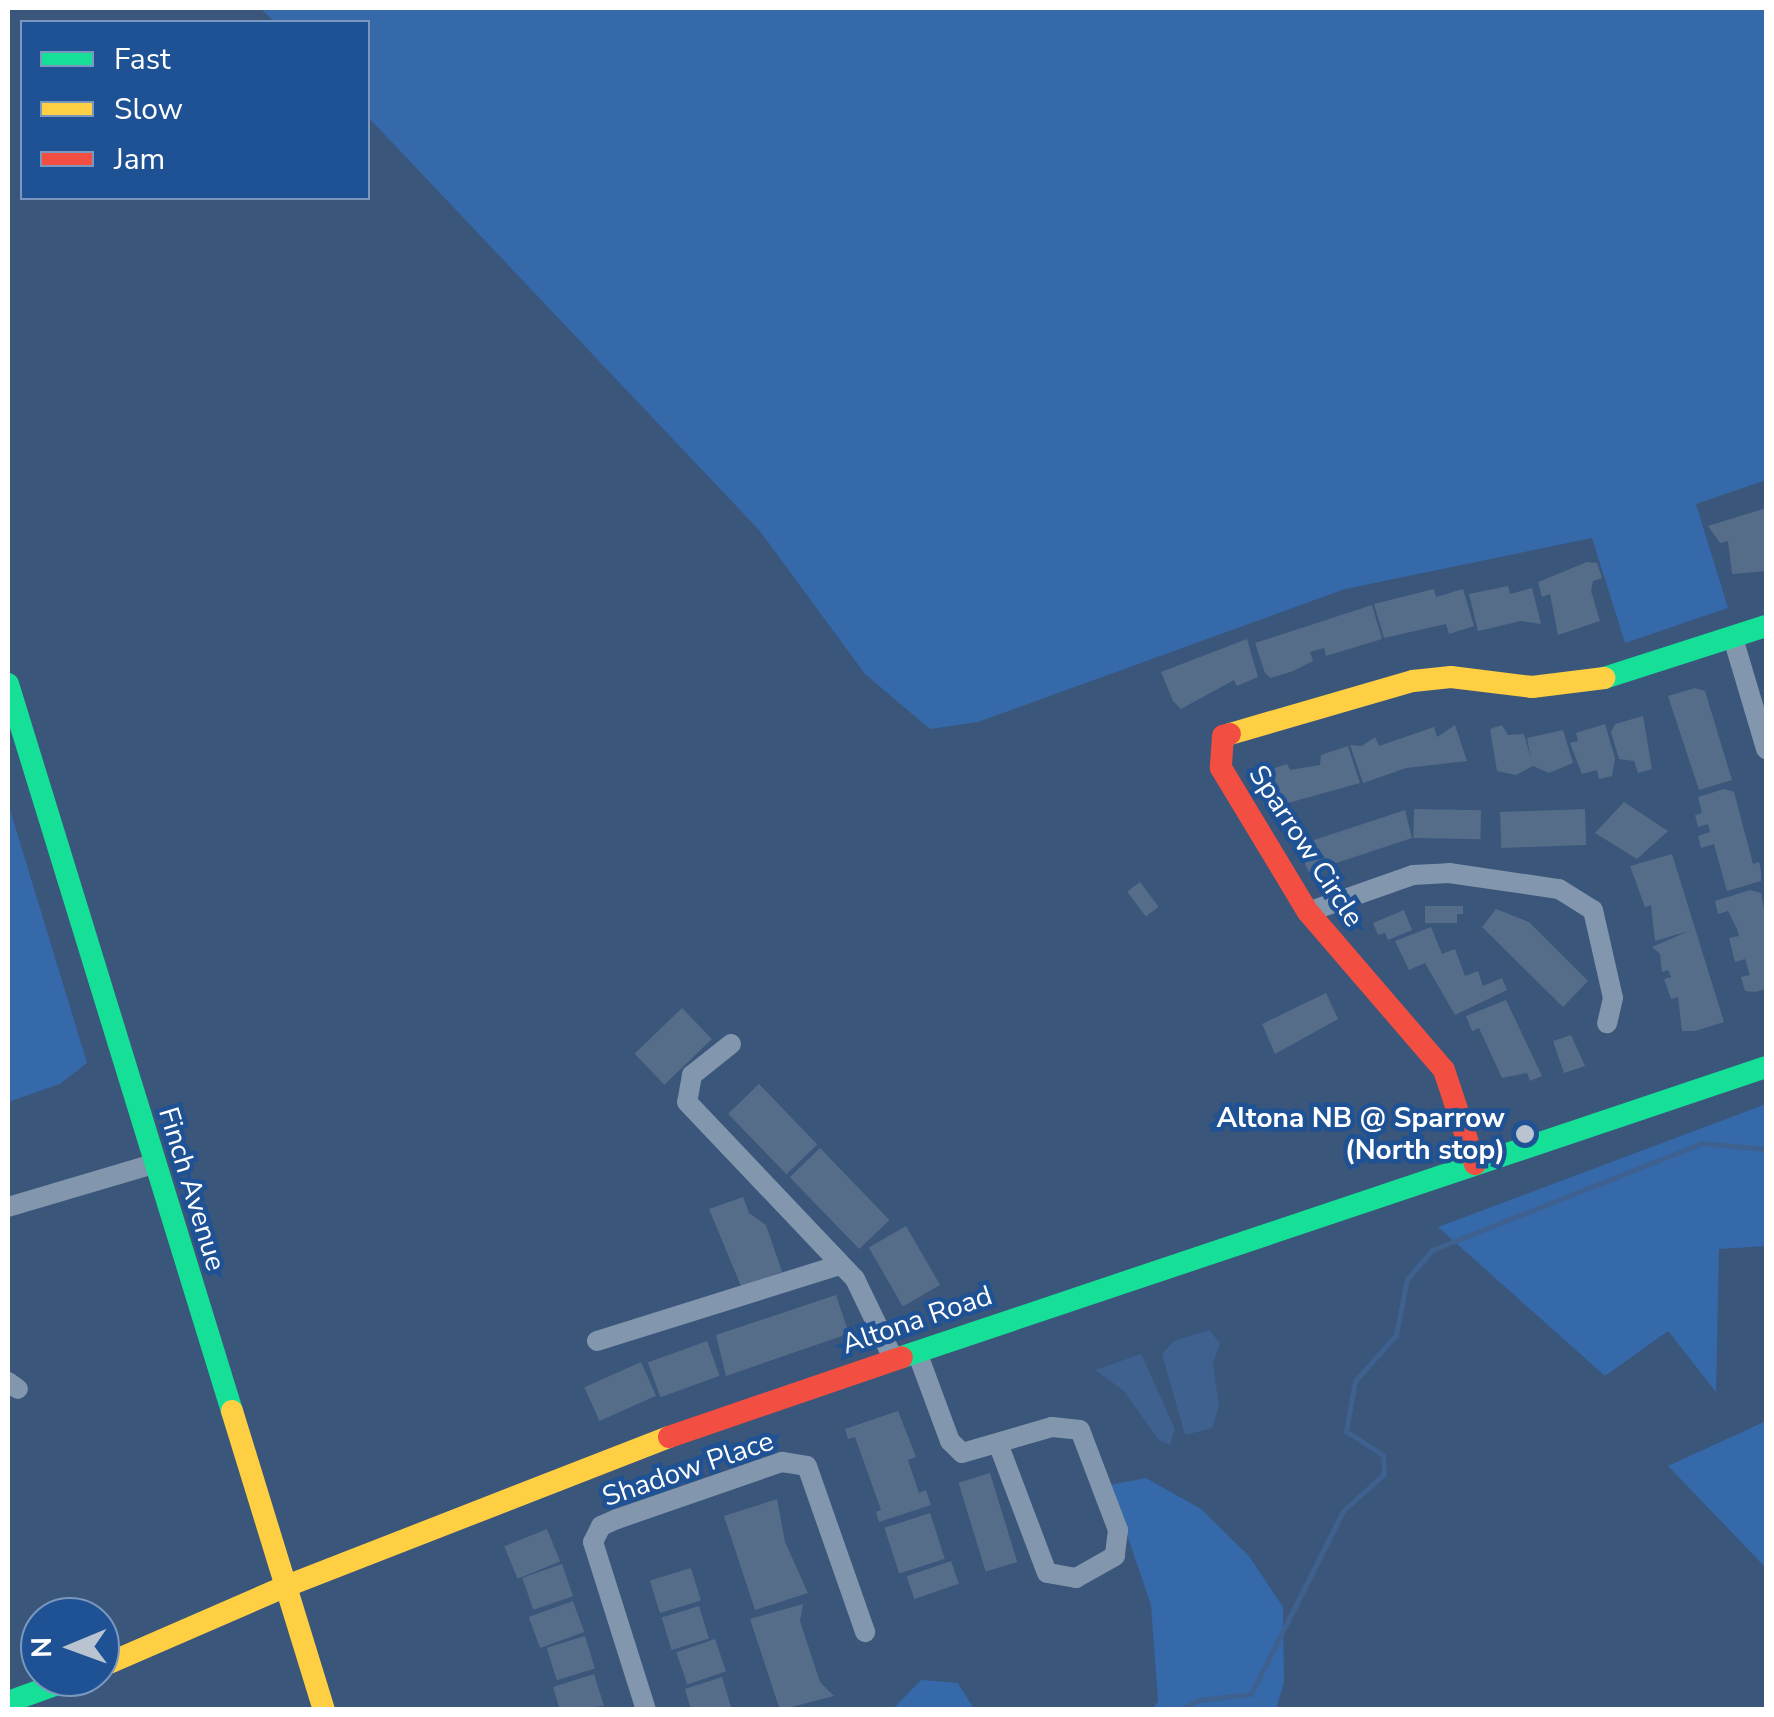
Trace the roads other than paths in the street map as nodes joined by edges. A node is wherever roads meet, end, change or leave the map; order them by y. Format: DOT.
graph roads {
  1 [pos="1766,626"];
  2 [pos="1733,638"];
  3 [pos="8,684"];
  4 [pos="1766,749"];
  5 [pos="1308,912"];
  6 [pos="1607,1024"];
  7 [pos="732,1044"];
  8 [pos="1766,1067"];
  9 [pos="152,1164"];
  10 [pos="1475,1164"];
  11 [pos="8,1207"];
  12 [pos="837,1266"];
  13 [pos="597,1340"];
  14 [pos="917,1352"];
  15 [pos="894,1360"];
  16 [pos="999,1446"];
  17 [pos="284,1587"];
  18 [pos="865,1632"];
  19 [pos="120,1658"];
  20 [pos="324,1710"];
  21 [pos="646,1710"];
  1 -- 2 [label="main road"];
  2 -- 4 [label="street"];
  2 -- 5 [label="main road, Sparrow Circle"];
  3 -- 9 [label="main road, Finch Avenue"];
  5 -- 6 [label="street"];
  5 -- 10 [label="main road, Sparrow Circle"];
  7 -- 12 [label="street"];
  8 -- 10 [label="main road, Altona Road"];
  9 -- 11 [label="street"];
  9 -- 17 [label="main road, Finch Avenue"];
  10 -- 14 [label="main road, Altona Road"];
  12 -- 13 [label="street"];
  12 -- 15 [label="street"];
  14 -- 15 [label="main road, Altona Road"];
  14 -- 16 [label="street"];
  15 -- 17 [label="main road, Altona Road"];
  16 -- 16 [label="street"];
  17 -- 19 [label="main road, Altona Road"];
  17 -- 20 [label="main road, Finch Avenue"];
  18 -- 21 [label="street, Shadow Place"];
}
